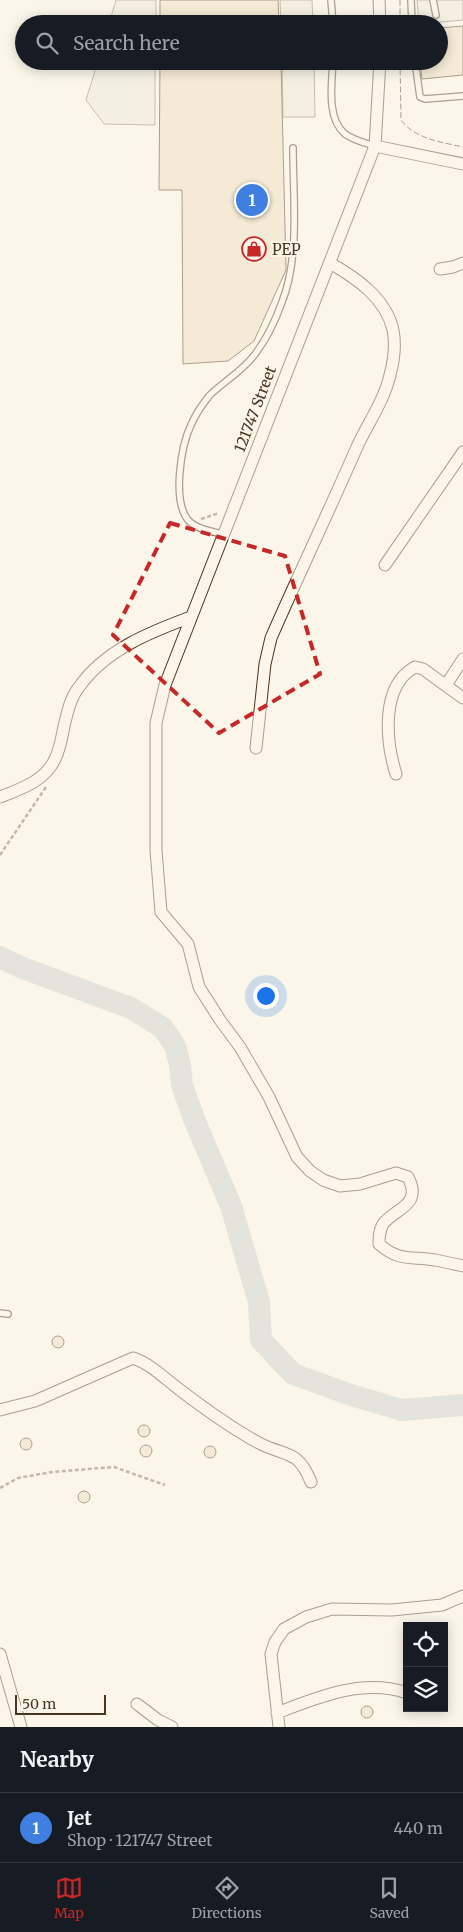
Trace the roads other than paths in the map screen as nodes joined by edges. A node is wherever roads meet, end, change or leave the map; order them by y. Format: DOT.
graph roads {
  1 [pos="331,0"];
  2 [pos="379,0"];
  3 [pos="411,0"];
  4 [pos="433,0"];
  5 [pos="332,15"];
  6 [pos="380,15"];
  7 [pos="412,15"];
  8 [pos="436,15"];
  9 [pos="333,70"];
  10 [pos="379,70"];
  11 [pos="417,70"];
  12 [pos="463,96"];
  13 [pos="375,146"];
  14 [pos="293,148"];
  15 [pos="463,164"];
  16 [pos="463,262"];
  17 [pos="330,263"];
  18 [pos="440,269"];
  19 [pos="463,452"];
  20 [pos="222,534"];
  21 [pos="385,565"];
  22 [pos="191,617"];
  23 [pos="463,659"];
  24 [pos="446,684"];
  25 [pos="463,698"];
  26 [pos="256,748"];
  27 [pos="396,774"];
  28 [pos="0,797"];
  29 [pos="463,1266"];
  30 [pos="0,1313"];
  31 [pos="8,1314"];
  32 [pos="0,1410"];
  33 [pos="310,1482"];
  34 [pos="463,1596"];
  35 [pos="0,1654"];
  36 [pos="403,1692"];
  37 [pos="137,1704"];
  38 [pos="277,1713"];
  39 [pos="20,1727"];
  40 [pos="172,1727"];
  41 [pos="279,1727"];
  1 -- 5 [label="lane"];
  2 -- 6 [label="street"];
  3 -- 7 [label="lane"];
  4 -- 8 [label="lane"];
  9 -- 13 [label="lane"];
  10 -- 13 [label="street, 121747 Street"];
  11 -- 12 [label="lane"];
  13 -- 15 [label="street"];
  13 -- 17 [label="street, 121747 Street"];
  14 -- 20 [label="lane"];
  16 -- 18 [label="street"];
  17 -- 20 [label="street, 121747 Street"];
  17 -- 26 [label="street"];
  19 -- 21 [label="street"];
  20 -- 22 [label="street, 121747 Street"];
  22 -- 28 [label="street"];
  22 -- 29 [label="street, 121747 Street"];
  23 -- 24 [label="street"];
  24 -- 25 [label="street"];
  24 -- 27 [label="street"];
  30 -- 31 [label="lane"];
  32 -- 33 [label="street"];
  34 -- 38 [label="street"];
  35 -- 39 [label="street"];
  36 -- 38 [label="street"];
  37 -- 40 [label="street"];
  38 -- 41 [label="street"];
}
